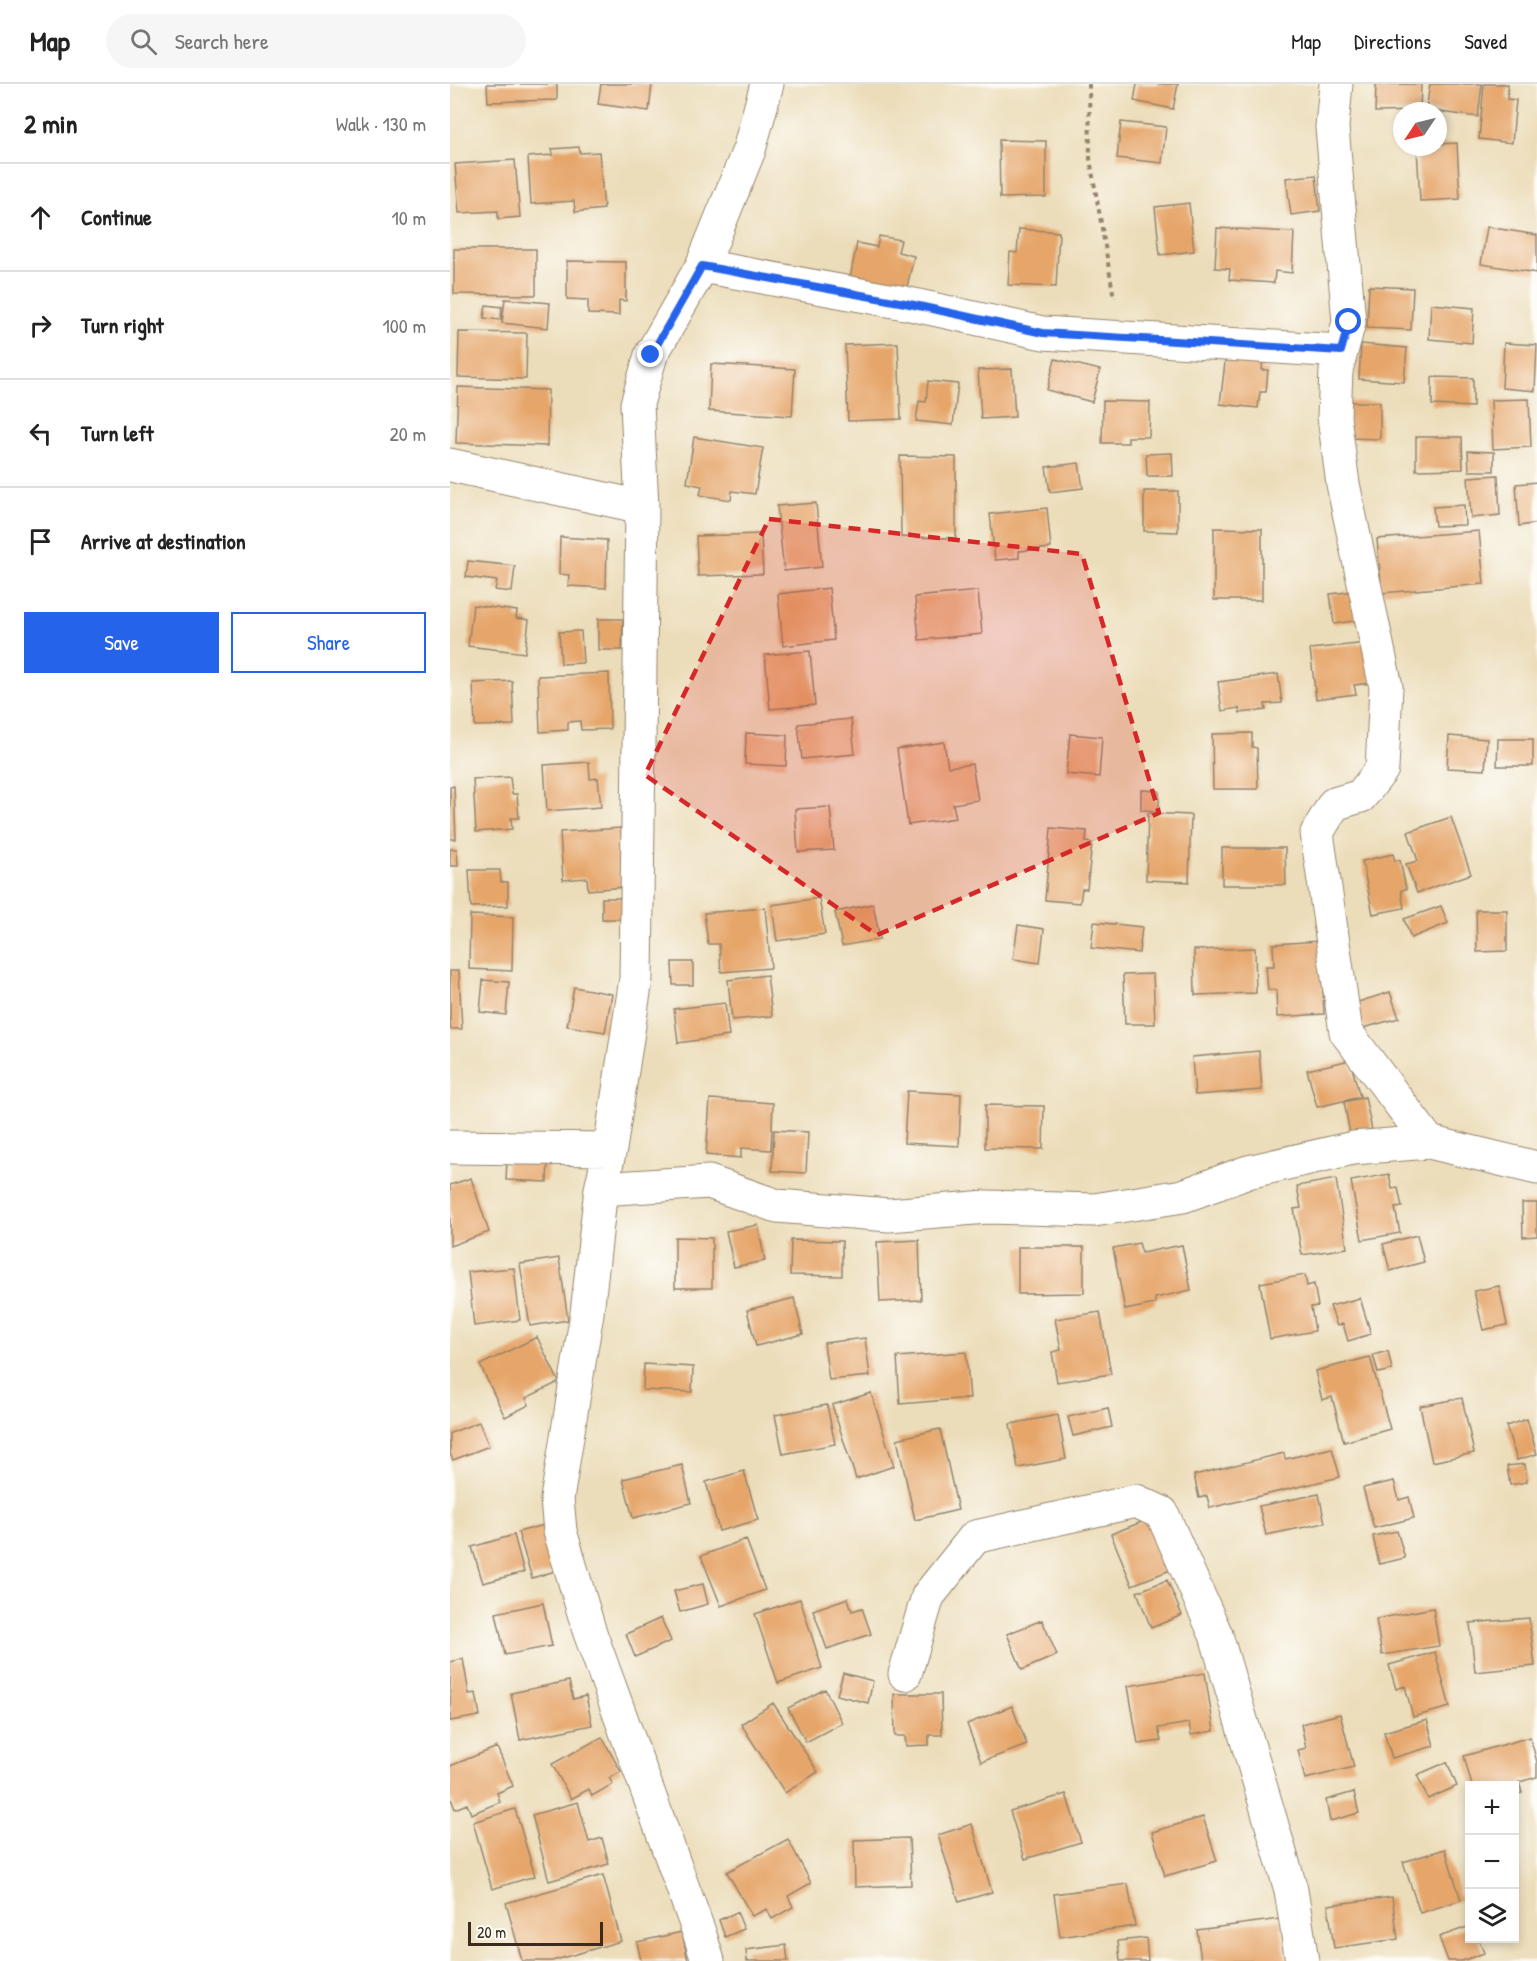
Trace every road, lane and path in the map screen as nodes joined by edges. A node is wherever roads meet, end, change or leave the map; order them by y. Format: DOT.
graph roads {
  1 [pos="767,84"];
  2 [pos="1089,84"];
  3 [pos="1336,84"];
  4 [pos="702,266"];
  5 [pos="1121,338"];
  6 [pos="1341,351"];
  7 [pos="450,465"];
  8 [pos="642,507"];
  9 [pos="1428,1142"];
  10 [pos="450,1147"];
  11 [pos="610,1149"];
  12 [pos="1537,1168"];
  13 [pos="601,1189"];
  14 [pos="905,1674"];
  15 [pos="708,1961"];
  16 [pos="1302,1961"];
  1 -- 4 [label="street"];
  2 -- 5 [label="path"];
  3 -- 6 [label="street"];
  4 -- 5 [label="street"];
  4 -- 8 [label="street"];
  5 -- 6 [label="street"];
  6 -- 9 [label="street"];
  7 -- 8 [label="street"];
  8 -- 11 [label="street"];
  9 -- 12 [label="street"];
  9 -- 13 [label="street"];
  10 -- 11 [label="street"];
  11 -- 13 [label="street"];
  13 -- 15 [label="street"];
  14 -- 16 [label="street"];
}
